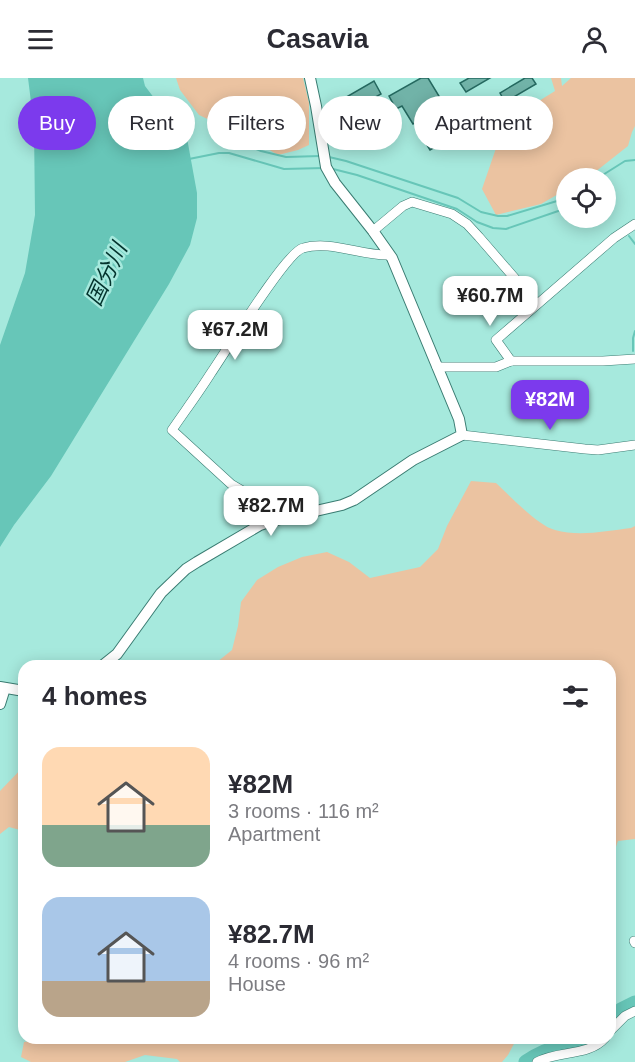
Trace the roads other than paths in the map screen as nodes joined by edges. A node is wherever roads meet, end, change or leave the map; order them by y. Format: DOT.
graph roads {
  1 [pos="312,79"];
  2 [pos="635,224"];
  3 [pos="373,231"];
  4 [pos="389,255"];
  5 [pos="537,304"];
  6 [pos="635,359"];
  7 [pos="511,362"];
  8 [pos="436,367"];
  9 [pos="462,435"];
  10 [pos="635,445"];
  11 [pos="269,522"];
  12 [pos="110,660"];
  13 [pos="3,688"];
  14 [pos="18,690"];
  15 [pos="0,704"];
  16 [pos="635,1011"];
  17 [pos="616,1025"];
  18 [pos="596,1044"];
  19 [pos="537,1062"];
  1 -- 3 [label="street"];
  2 -- 5 [label="street"];
  3 -- 4 [label="street"];
  3 -- 5 [label="street"];
  4 -- 8 [label="street"];
  4 -- 11 [label="street"];
  5 -- 7 [label="street"];
  6 -- 7 [label="street"];
  7 -- 8 [label="street"];
  8 -- 9 [label="street"];
  9 -- 10 [label="street"];
  9 -- 11 [label="street"];
  11 -- 12 [label="street"];
  13 -- 14 [label="street"];
  13 -- 15 [label="street"];
  16 -- 17 [label="street"];
  18 -- 19 [label="street"];
}
